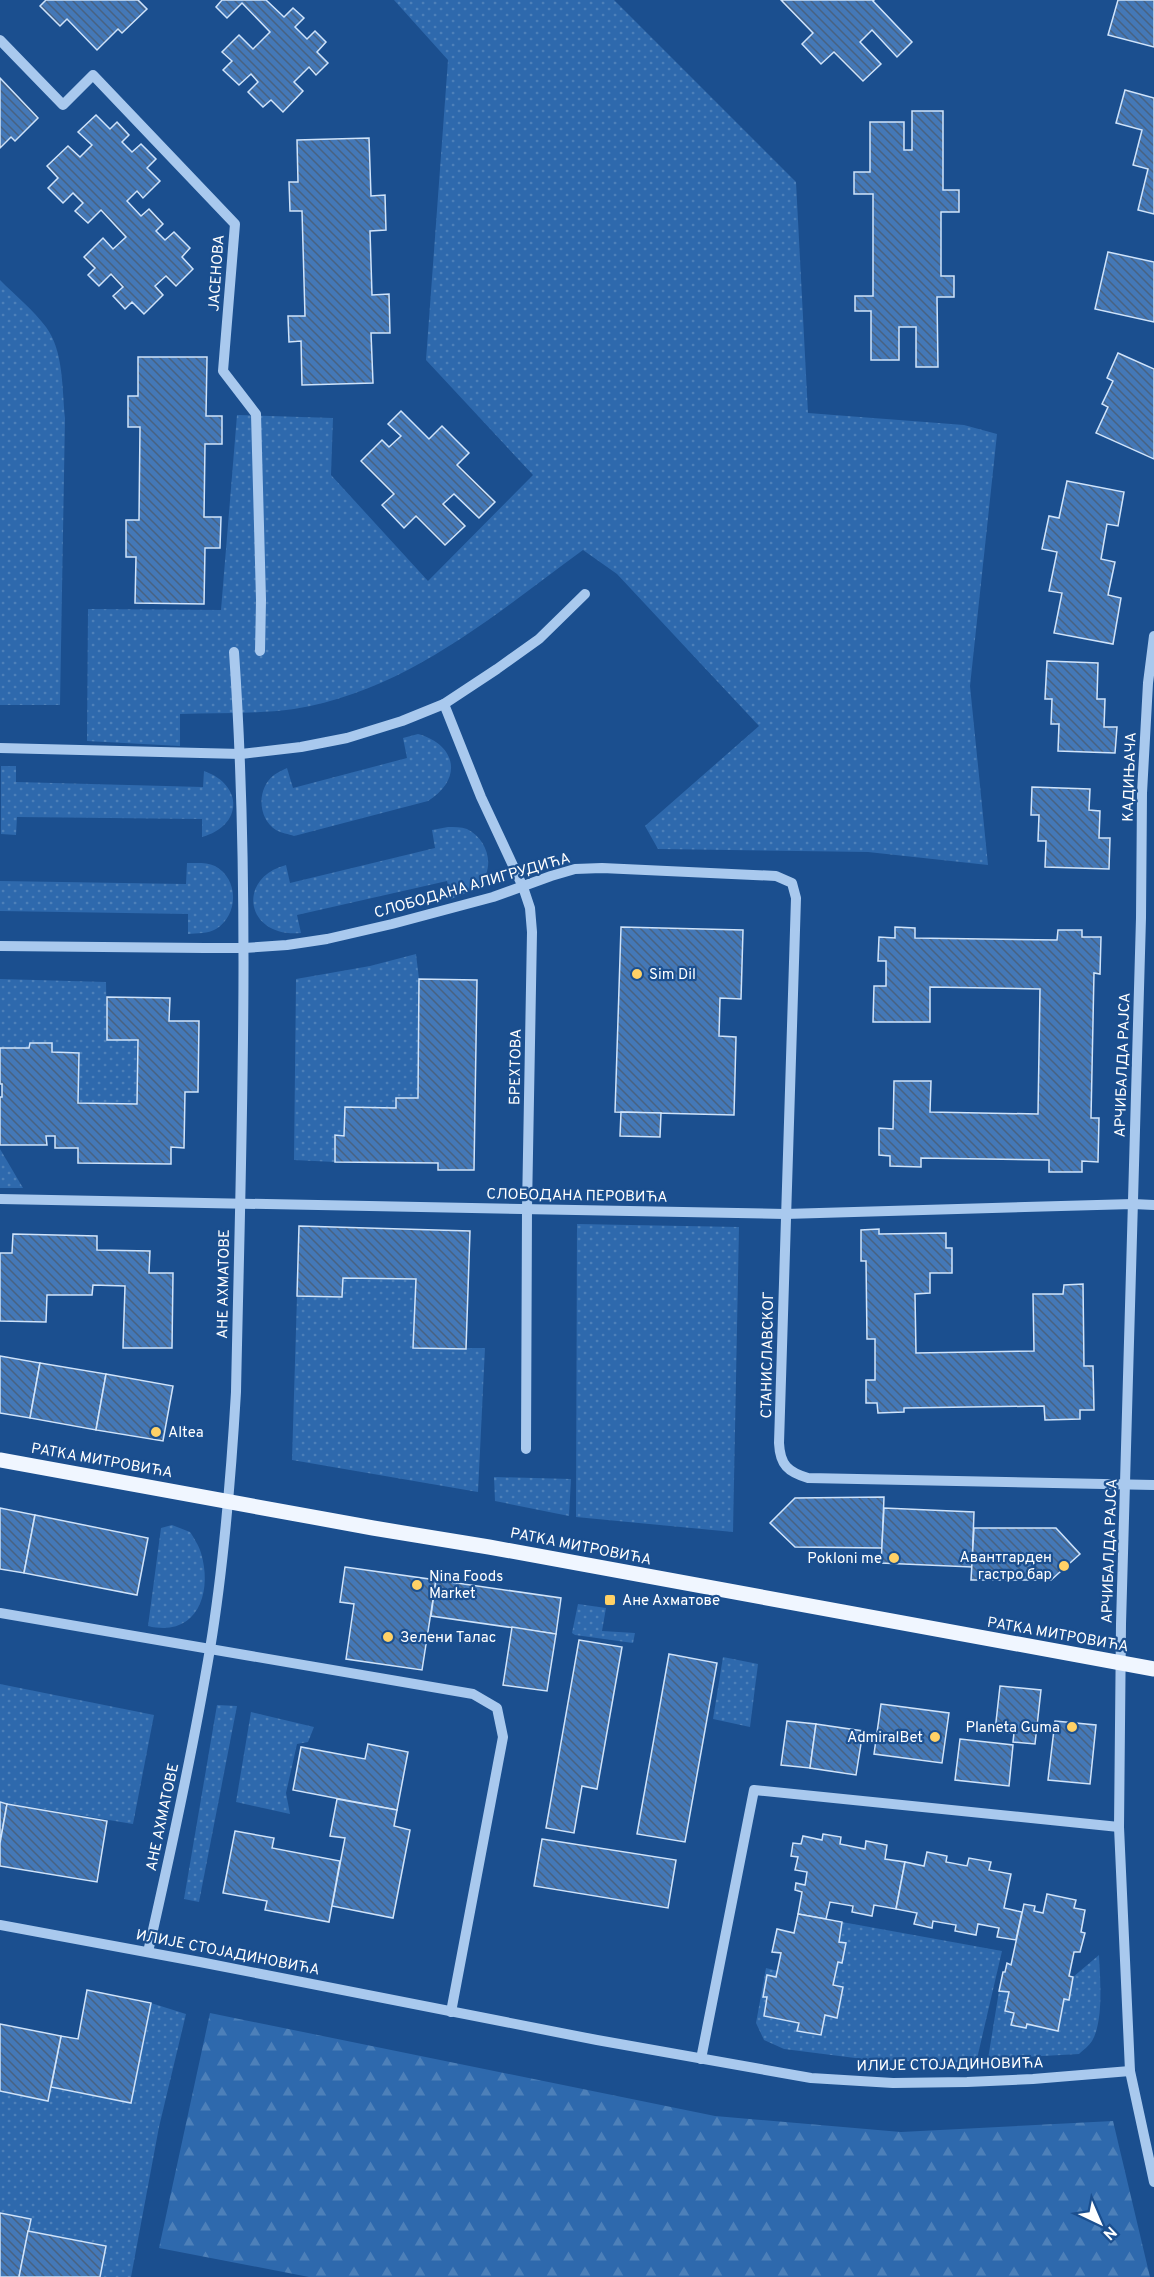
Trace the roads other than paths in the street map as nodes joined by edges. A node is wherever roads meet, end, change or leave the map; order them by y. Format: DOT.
graph roads {
  1 [pos="0,40"];
  2 [pos="585,594"];
  3 [pos="1154,636"];
  4 [pos="260,651"];
  5 [pos="234,652"];
  6 [pos="444,704"];
  7 [pos="0,748"];
  8 [pos="241,754"];
  9 [pos="522,887"];
  10 [pos="796,898"];
  11 [pos="1141,918"];
  12 [pos="0,946"];
  13 [pos="244,948"];
  14 [pos="0,1199"];
  15 [pos="1132,1204"];
  16 [pos="240,1205"];
  17 [pos="1154,1205"];
  18 [pos="527,1209"];
  19 [pos="785,1214"];
  20 [pos="526,1449"];
  21 [pos="0,1460"];
  22 [pos="1127,1484"];
  23 [pos="1154,1485"];
  24 [pos="228,1501"];
  25 [pos="0,1613"];
  26 [pos="210,1649"];
  27 [pos="1122,1664"];
  28 [pos="1154,1669"];
  29 [pos="1119,1827"];
  30 [pos="0,1925"];
  31 [pos="148,1952"];
  32 [pos="450,2012"];
  33 [pos="701,2060"];
  34 [pos="1130,2071"];
  35 [pos="1154,2182"];
  1 -- 4 [label="street, ЈАСЕНОВА"];
  2 -- 6 [label="street"];
  3 -- 11 [label="street, КАДИЊАЧА"];
  5 -- 8 [label="street"];
  6 -- 8 [label="street"];
  6 -- 9 [label="street, БРЕХТОВА"];
  7 -- 8 [label="street"];
  8 -- 13 [label="street, АНЕ АХМАТОВЕ"];
  9 -- 10 [label="street, СЛОБОДАНА АЛИГРУДИЋА"];
  9 -- 13 [label="street, СЛОБОДАНА АЛИГРУДИЋА"];
  9 -- 18 [label="street, БРЕХТОВА"];
  10 -- 19 [label="street, СТАНИСЛАВСКОГ"];
  11 -- 15 [label="street, АРЧИБАЛДА РАЈСА"];
  12 -- 13 [label="street, СЛОБОДАНА АЛИГРУДИЋА"];
  13 -- 16 [label="street, АНЕ АХМАТОВЕ"];
  14 -- 16 [label="street, СЛОБОДАНА ПЕРОВИЋА"];
  15 -- 17 [label="street, СЛОБОДАНА ПЕРОВИЋА"];
  15 -- 19 [label="street, СЛОБОДАНА ПЕРОВИЋА"];
  15 -- 22 [label="street, АРЧИБАЛДА РАЈСА"];
  16 -- 18 [label="street, СЛОБОДАНА ПЕРОВИЋА"];
  16 -- 24 [label="street, АНЕ АХМАТОВЕ"];
  18 -- 19 [label="street, СЛОБОДАНА ПЕРОВИЋА"];
  18 -- 20 [label="street, БРЕХТОВА"];
  19 -- 22 [label="street, СТАНИСЛАВСКОГ"];
  21 -- 24 [label="main road, РАТКА МИТРОВИЋА"];
  22 -- 23 [label="street"];
  22 -- 27 [label="street, АРЧИБАЛДА РАЈСА"];
  24 -- 26 [label="street, АНЕ АХМАТОВЕ"];
  24 -- 27 [label="main road, РАТКА МИТРОВИЋА"];
  25 -- 26 [label="street"];
  26 -- 31 [label="street, АНЕ АХМАТОВЕ"];
  26 -- 32 [label="street"];
  27 -- 28 [label="main road, РАТКА МИТРОВИЋА"];
  27 -- 29 [label="street, АРЧИБАЛДА РАЈСА"];
  29 -- 33 [label="street"];
  29 -- 34 [label="street, АРЧИБАЛДА РАЈСА"];
  30 -- 31 [label="street, ИЛИЈЕ СТОЈАДИНОВИЋА"];
  31 -- 32 [label="street, ИЛИЈЕ СТОЈАДИНОВИЋА"];
  32 -- 33 [label="street, ИЛИЈЕ СТОЈАДИНОВИЋА"];
  33 -- 34 [label="street, ИЛИЈЕ СТОЈАДИНОВИЋА"];
  34 -- 35 [label="street, АРЧИБАЛДА РАЈСА"];
}
